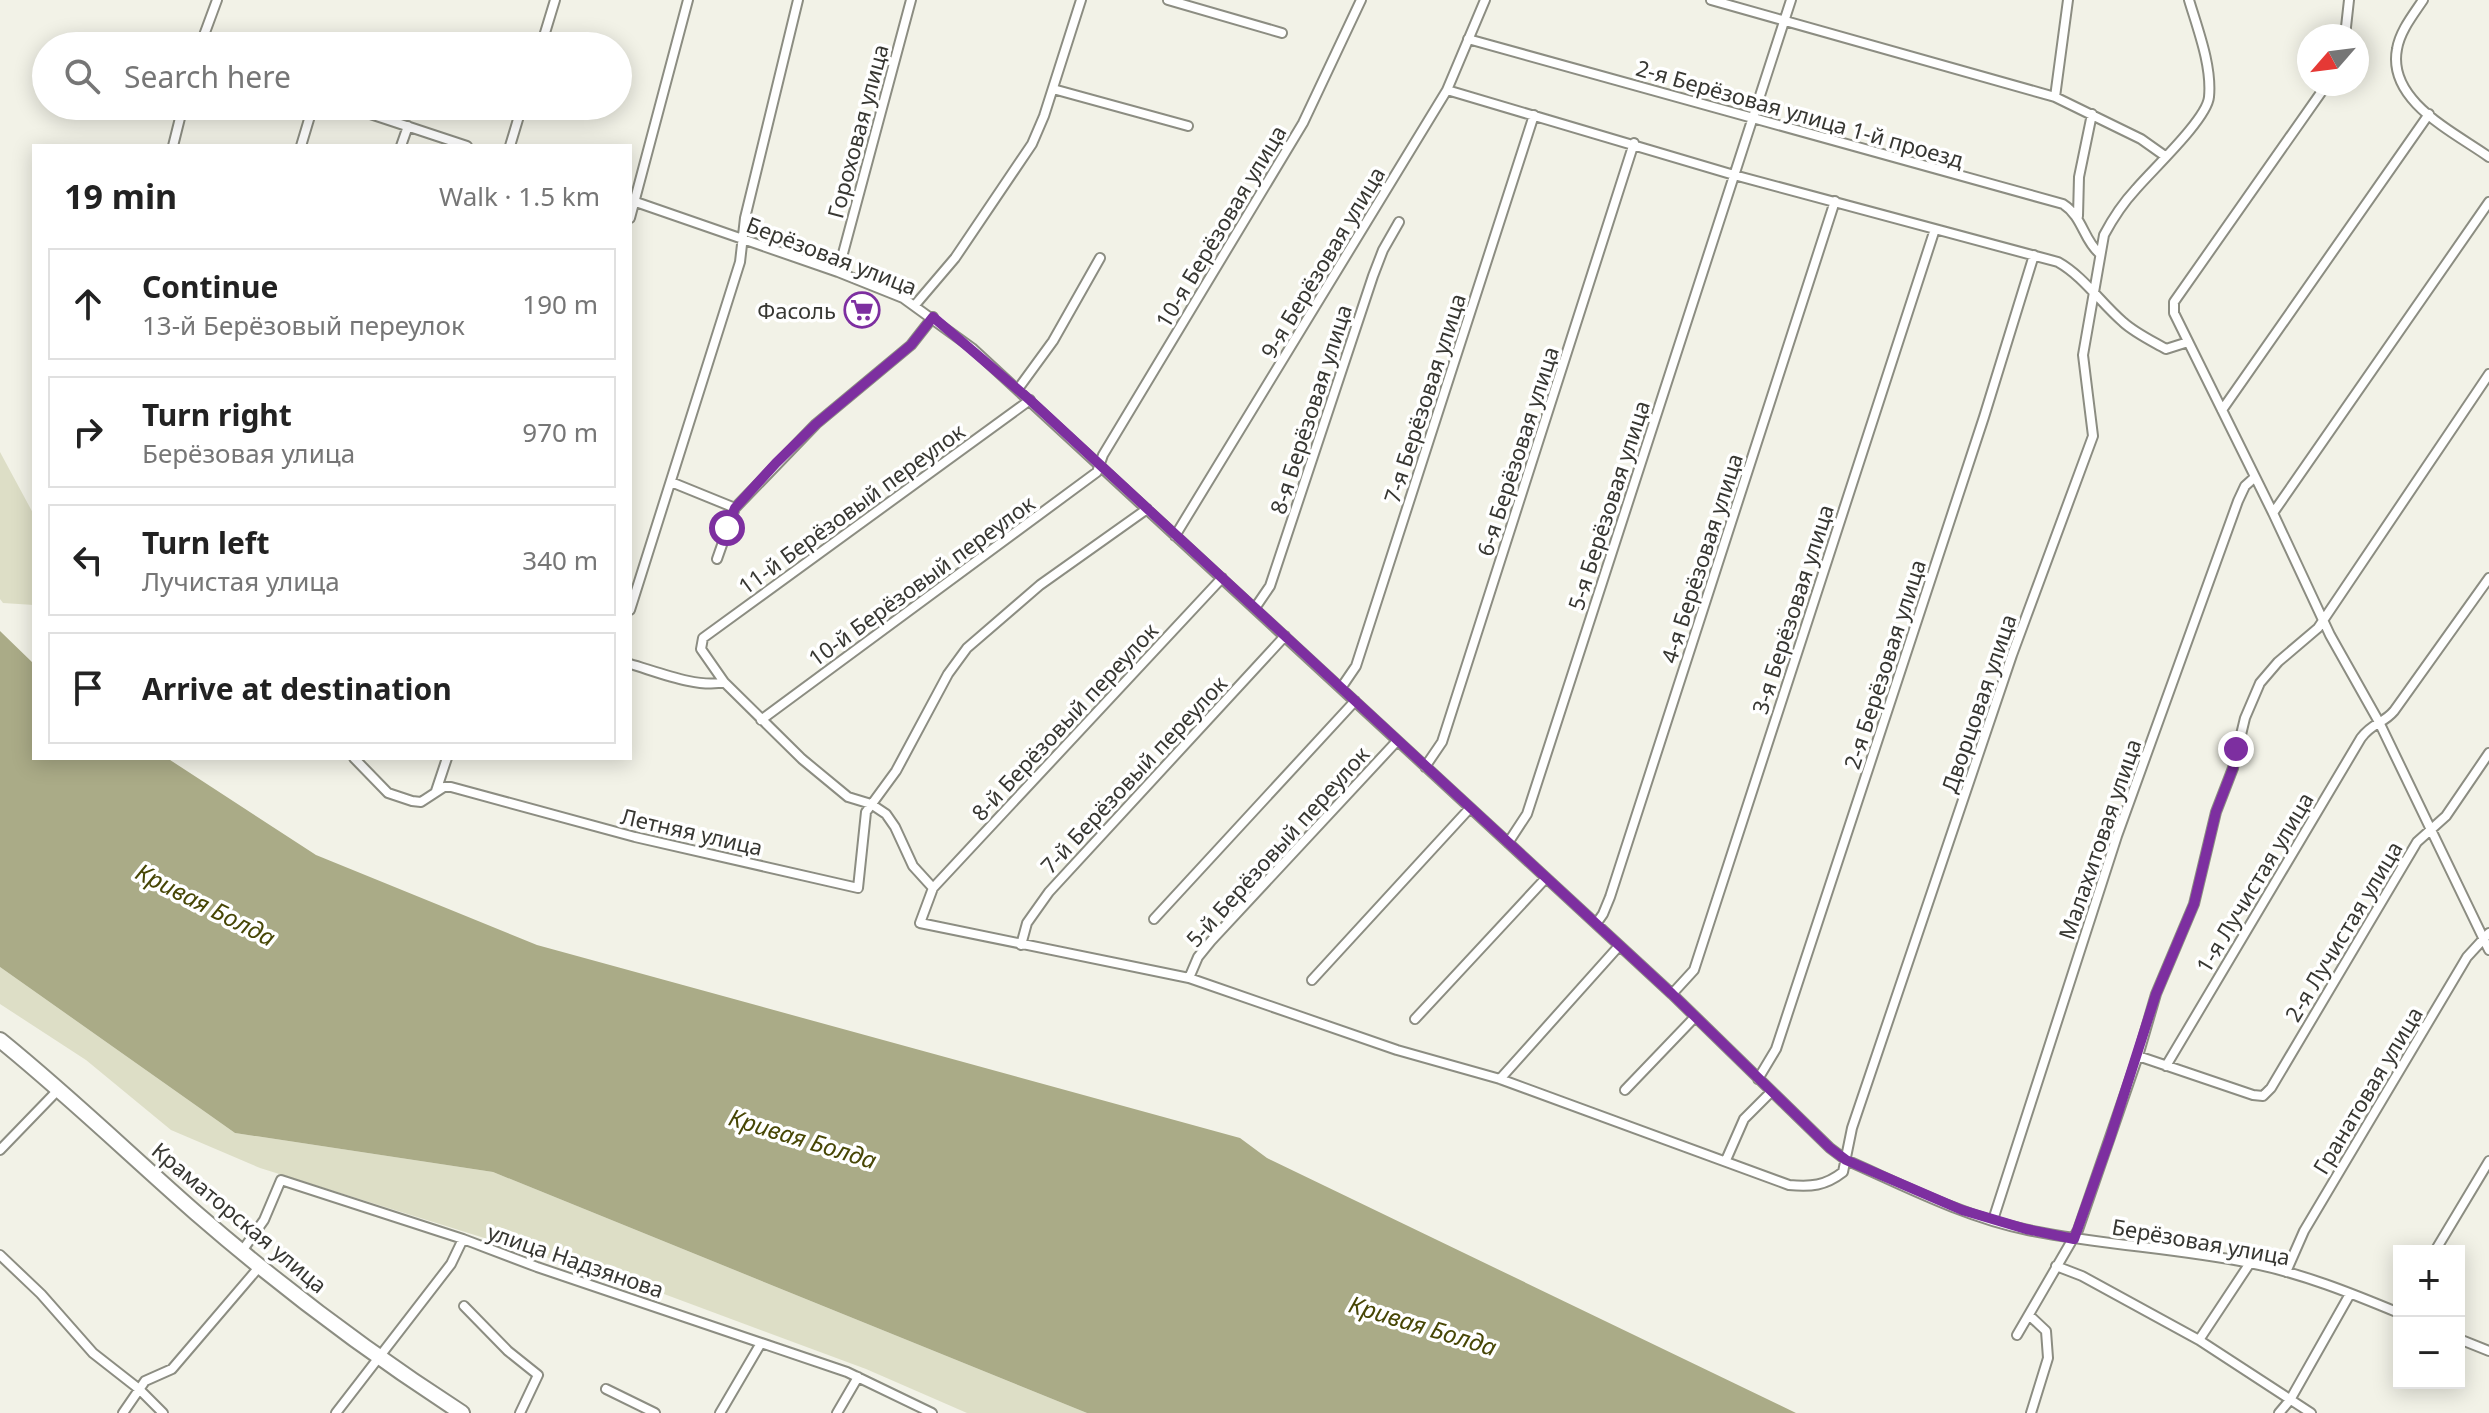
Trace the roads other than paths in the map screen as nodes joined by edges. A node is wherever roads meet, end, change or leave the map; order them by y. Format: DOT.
graph roads {
  1 [pos="217,0"];
  2 [pos="555,0"];
  3 [pos="688,0"];
  4 [pos="798,0"];
  5 [pos="911,0"];
  6 [pos="1081,0"];
  7 [pos="1168,0"];
  8 [pos="1361,0"];
  9 [pos="1485,0"];
  10 [pos="1711,0"];
  11 [pos="1791,0"];
  12 [pos="2068,0"];
  13 [pos="2189,0"];
  14 [pos="2349,0"];
  15 [pos="2423,0"];
  16 [pos="1784,21"];
  17 [pos="2346,24"];
  18 [pos="205,32"];
  19 [pos="545,32"];
  20 [pos="1282,33"];
  21 [pos="1468,39"];
  22 [pos="1053,89"];
  23 [pos="1447,90"];
  24 [pos="2319,96"];
  25 [pos="2055,97"];
  26 [pos="2092,114"];
  27 [pos="2429,114"];
  28 [pos="1534,115"];
  29 [pos="1751,118"];
  30 [pos="180,120"];
  31 [pos="309,120"];
  32 [pos="389,120"];
  33 [pos="518,120"];
  34 [pos="408,126"];
  35 [pos="1188,126"];
  36 [pos="1634,143"];
  37 [pos="174,144"];
  38 [pos="302,144"];
  39 [pos="402,144"];
  40 [pos="461,144"];
  41 [pos="511,144"];
  42 [pos="2165,156"];
  43 [pos="2489,157"];
  44 [pos="1734,175"];
  45 [pos="633,201"];
  46 [pos="1835,201"];
  47 [pos="2489,202"];
  48 [pos="2078,217"];
  49 [pos="1399,222"];
  50 [pos="1935,229"];
  51 [pos="744,240"];
  52 [pos="2099,253"];
  53 [pos="2034,255"];
  54 [pos="1100,258"];
  55 [pos="838,272"];
  56 [pos="2093,292"];
  57 [pos="915,305"];
  58 [pos="933,317"];
  59 [pos="2188,342"];
  60 [pos="2489,374"];
  61 [pos="1018,389"];
  62 [pos="1030,400"];
  63 [pos="2222,410"];
  64 [pos="1099,466"];
  65 [pos="2255,477"];
  66 [pos="671,482"];
  67 [pos="735,508"];
  68 [pos="1147,509"];
  69 [pos="2273,513"];
  70 [pos="1175,536"];
  71 [pos="717,559"];
  72 [pos="1222,578"];
  73 [pos="2489,578"];
  74 [pos="632,604"];
  75 [pos="1255,608"];
  76 [pos="2323,620"];
  77 [pos="1285,636"];
  78 [pos="632,665"];
  79 [pos="724,682"];
  80 [pos="1341,688"];
  81 [pos="1355,701"];
  82 [pos="761,720"];
  83 [pos="2379,722"];
  84 [pos="1397,741"];
  85 [pos="2489,753"];
  86 [pos="356,760"];
  87 [pos="446,760"];
  88 [pos="1425,767"];
  89 [pos="436,792"];
  90 [pos="871,804"];
  91 [pos="1470,808"];
  92 [pos="2431,830"];
  93 [pos="1508,843"];
  94 [pos="1546,878"];
  95 [pos="933,888"];
  96 [pos="1154,919"];
  97 [pos="1596,924"];
  98 [pos="2486,936"];
  99 [pos="1021,945"];
  100 [pos="1619,946"];
  101 [pos="2489,950"];
  102 [pos="1189,978"];
  103 [pos="1312,980"];
  104 [pos="1672,994"];
  105 [pos="1695,1017"];
  106 [pos="1415,1019"];
  107 [pos="0,1040"];
  108 [pos="2138,1056"];
  109 [pos="2166,1066"];
  110 [pos="1500,1079"];
  111 [pos="1758,1079"];
  112 [pos="59,1089"];
  113 [pos="1625,1090"];
  114 [pos="1771,1092"];
  115 [pos="0,1150"];
  116 [pos="1726,1160"];
  117 [pos="1846,1160"];
  118 [pos="2489,1161"];
  119 [pos="1993,1220"];
  120 [pos="463,1239"];
  121 [pos="2074,1239"];
  122 [pos="2439,1245"];
  123 [pos="242,1251"];
  124 [pos="0,1255"];
  125 [pos="2250,1263"];
  126 [pos="260,1266"];
  127 [pos="2056,1266"];
  128 [pos="2286,1272"];
  129 [pos="2350,1294"];
  130 [pos="464,1306"];
  131 [pos="2393,1308"];
  132 [pos="2029,1315"];
  133 [pos="2017,1335"];
  134 [pos="2199,1340"];
  135 [pos="2489,1340"];
  136 [pos="2465,1341"];
  137 [pos="761,1343"];
  138 [pos="2474,1345"];
  139 [pos="2489,1351"];
  140 [pos="379,1358"];
  141 [pos="858,1377"];
  142 [pos="139,1389"];
  143 [pos="606,1389"];
  144 [pos="2290,1400"];
  145 [pos="123,1413"];
  146 [pos="163,1413"];
  147 [pos="336,1413"];
  148 [pos="462,1413"];
  149 [pos="520,1413"];
  150 [pos="655,1413"];
  151 [pos="720,1413"];
  152 [pos="837,1413"];
  153 [pos="932,1413"];
  154 [pos="2031,1413"];
  155 [pos="2279,1413"];
  156 [pos="2311,1413"];
  1 -- 18 [label="street"];
  2 -- 19 [label="street"];
  3 -- 45 [label="street"];
  4 -- 51 [label="street"];
  5 -- 55 [label="street, Гороховая улица"];
  6 -- 22 [label="street"];
  7 -- 20 [label="street"];
  8 -- 64 [label="street, 10-я Берёзовая улица"];
  9 -- 21 [label="street, 9-я Берёзовая улица"];
  10 -- 16 [label="street"];
  11 -- 16 [label="street, 5-я Берёзовая улица"];
  12 -- 25 [label="street"];
  13 -- 42 [label="street, Дворцовая улица"];
  14 -- 17 [label="street"];
  15 -- 27 [label="street"];
  16 -- 25 [label="street"];
  16 -- 29 [label="street, 5-я Берёзовая улица"];
  21 -- 23 [label="street, 9-я Берёзовая улица"];
  21 -- 29 [label="street, 2-я Берёзовая улица 1-й проезд"];
  22 -- 35 [label="street"];
  22 -- 57 [label="street"];
  23 -- 28 [label="street"];
  23 -- 70 [label="street, 9-я Берёзовая улица"];
  24 -- 59 [label="street"];
  25 -- 26 [label="street"];
  26 -- 42 [label="street"];
  26 -- 48 [label="street"];
  27 -- 43 [label="street"];
  27 -- 63 [label="street"];
  28 -- 36 [label="street"];
  28 -- 80 [label="street, 7-я Берёзовая улица"];
  29 -- 44 [label="street, 5-я Берёзовая улица"];
  29 -- 48 [label="street, 2-я Берёзовая улица 1-й проезд"];
  30 -- 37 [label="street"];
  31 -- 38 [label="street"];
  32 -- 34 [label="street"];
  33 -- 41 [label="street"];
  34 -- 39 [label="street"];
  34 -- 40 [label="street"];
  36 -- 44 [label="street"];
  36 -- 88 [label="street, 6-я Берёзовая улица"];
  42 -- 52 [label="street, Дворцовая улица"];
  44 -- 46 [label="street"];
  44 -- 93 [label="street, 5-я Берёзовая улица"];
  45 -- 51 [label="street, Берёзовая улица"];
  46 -- 50 [label="street"];
  46 -- 97 [label="street, 4-я Берёзовая улица"];
  47 -- 69 [label="street"];
  48 -- 52 [label="street"];
  49 -- 75 [label="street, 8-я Берёзовая улица"];
  50 -- 53 [label="street"];
  50 -- 104 [label="street, 3-я Берёзовая улица"];
  51 -- 55 [label="street, Берёзовая улица"];
  51 -- 66 [label="street"];
  52 -- 56 [label="street, Дворцовая улица"];
  53 -- 56 [label="street"];
  53 -- 111 [label="street, 2-я Берёзовая улица"];
  54 -- 61 [label="street"];
  55 -- 57 [label="street, Берёзовая улица"];
  56 -- 59 [label="street"];
  56 -- 117 [label="street, Дворцовая улица"];
  57 -- 58 [label="street, Берёзовая улица"];
  58 -- 61 [label="street, Берёзовая улица"];
  58 -- 67 [label="street"];
  59 -- 63 [label="street"];
  60 -- 76 [label="street"];
  61 -- 62 [label="street, Берёзовая улица"];
  62 -- 64 [label="street, Берёзовая улица"];
  62 -- 79 [label="street, 11-й Берёзовый переулок"];
  63 -- 65 [label="street"];
  64 -- 68 [label="street, Берёзовая улица"];
  64 -- 82 [label="street, 10-й Берёзовый переулок"];
  65 -- 69 [label="street"];
  65 -- 119 [label="street, Малахитовая улица"];
  66 -- 67 [label="street"];
  66 -- 74 [label="street"];
  67 -- 71 [label="street"];
  68 -- 70 [label="street, Берёзовая улица"];
  68 -- 90 [label="street"];
  69 -- 76 [label="street"];
  70 -- 72 [label="street, Берёзовая улица"];
  72 -- 75 [label="street, Берёзовая улица"];
  72 -- 95 [label="street, 8-й Берёзовый переулок"];
  73 -- 83 [label="street, 1-я Лучистая улица"];
  75 -- 77 [label="street, Берёзовая улица"];
  76 -- 83 [label="street"];
  76 -- 108 [label="street"];
  77 -- 80 [label="street, Берёзовая улица"];
  77 -- 99 [label="street, 7-й Берёзовый переулок"];
  78 -- 79 [label="street"];
  79 -- 82 [label="street"];
  80 -- 81 [label="street, Берёзовая улица"];
  81 -- 84 [label="street, Берёзовая улица"];
  81 -- 96 [label="street"];
  82 -- 90 [label="street"];
  83 -- 92 [label="street"];
  83 -- 109 [label="street, 1-я Лучистая улица"];
  84 -- 88 [label="street, Берёзовая улица"];
  84 -- 102 [label="street, 5-й Берёзовый переулок"];
  85 -- 92 [label="street, 2-я Лучистая улица"];
  86 -- 89 [label="street"];
  87 -- 89 [label="street"];
  88 -- 91 [label="street, Берёзовая улица"];
  89 -- 90 [label="street, Летняя улица"];
  90 -- 95 [label="street"];
  91 -- 93 [label="street, Берёзовая улица"];
  91 -- 103 [label="street"];
  92 -- 98 [label="street"];
  92 -- 109 [label="street, 2-я Лучистая улица"];
  93 -- 94 [label="street, Берёзовая улица"];
  94 -- 97 [label="street, Берёзовая улица"];
  94 -- 106 [label="street"];
  95 -- 99 [label="street"];
  97 -- 100 [label="street, Берёзовая улица"];
  98 -- 101 [label="street"];
  98 -- 128 [label="street, Гранатовая улица"];
  99 -- 102 [label="street"];
  100 -- 104 [label="street, Берёзовая улица"];
  100 -- 110 [label="street"];
  102 -- 110 [label="street"];
  104 -- 105 [label="street, Берёзовая улица"];
  105 -- 111 [label="street, Берёзовая улица"];
  105 -- 113 [label="street"];
  107 -- 112 [label="main road, Краматорская улица"];
  108 -- 109 [label="street"];
  108 -- 121 [label="street"];
  110 -- 116 [label="street"];
  111 -- 114 [label="street, Берёзовая улица"];
  112 -- 115 [label="street"];
  112 -- 123 [label="main road, Краматорская улица"];
  114 -- 116 [label="street"];
  114 -- 117 [label="street, Берёзовая улица"];
  116 -- 117 [label="street"];
  117 -- 119 [label="street, Берёзовая улица"];
  118 -- 122 [label="street"];
  119 -- 121 [label="street, Берёзовая улица"];
  120 -- 123 [label="street, улица Надзянова"];
  120 -- 137 [label="street, улица Надзянова"];
  120 -- 140 [label="street"];
  121 -- 125 [label="street, Берёзовая улица"];
  121 -- 127 [label="street"];
  123 -- 126 [label="main road, Краматорская улица"];
  124 -- 142 [label="street"];
  125 -- 128 [label="street, Берёзовая улица"];
  125 -- 134 [label="street"];
  126 -- 140 [label="main road, Краматорская улица"];
  126 -- 142 [label="street"];
  127 -- 132 [label="street"];
  127 -- 134 [label="street"];
  128 -- 129 [label="street, Берёзовая улица"];
  129 -- 131 [label="street, Берёзовая улица"];
  129 -- 144 [label="street"];
  130 -- 149 [label="street"];
  132 -- 133 [label="street"];
  132 -- 154 [label="street"];
  134 -- 144 [label="street"];
  135 -- 138 [label="street"];
  136 -- 138 [label="street"];
  137 -- 141 [label="street, улица Надзянова"];
  137 -- 151 [label="street"];
  138 -- 139 [label="street"];
  140 -- 147 [label="street"];
  140 -- 148 [label="main road, Краматорская улица"];
  141 -- 152 [label="street"];
  141 -- 153 [label="street, улица Надзянова"];
  142 -- 145 [label="street"];
  142 -- 146 [label="street"];
  143 -- 150 [label="street"];
  144 -- 155 [label="street"];
  144 -- 156 [label="street"];
}
